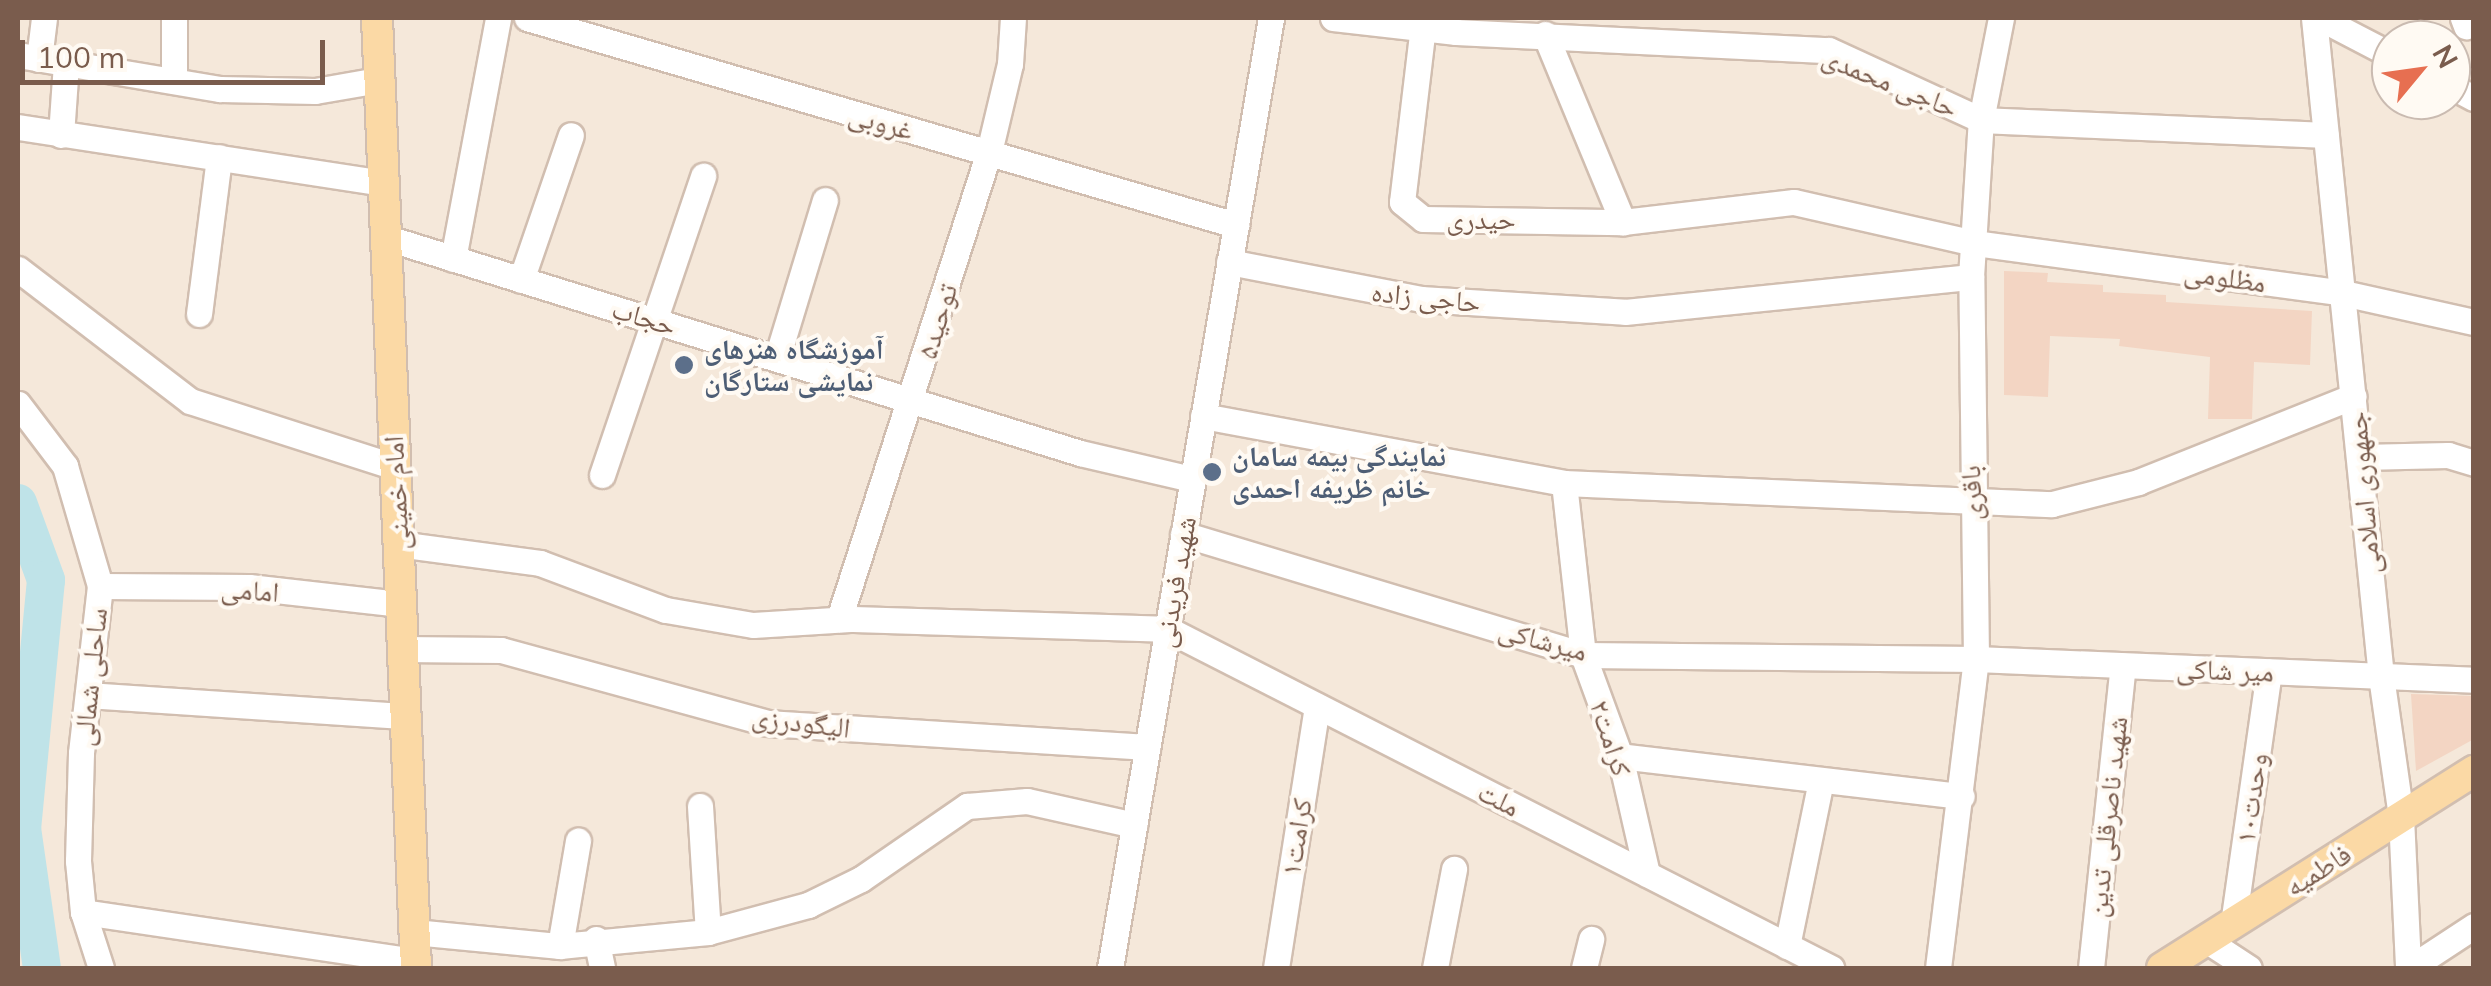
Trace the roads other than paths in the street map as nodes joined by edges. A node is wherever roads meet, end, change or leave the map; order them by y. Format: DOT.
graph roads {
  1 [pos="44,18"];
  2 [pos="174,18"];
  3 [pos="377,18"];
  4 [pos="498,18"];
  5 [pos="527,18"];
  6 [pos="1013,18"];
  7 [pos="1271,18"];
  8 [pos="1333,18"];
  9 [pos="2001,18"];
  10 [pos="2317,18"];
  11 [pos="1423,26"];
  12 [pos="1544,34"];
  13 [pos="2371,44"];
  14 [pos="28,57"];
  15 [pos="66,63"];
  16 [pos="380,80"];
  17 [pos="174,81"];
  18 [pos="1982,120"];
  19 [pos="18,127"];
  20 [pos="60,135"];
  21 [pos="571,135"];
  22 [pos="2326,135"];
  23 [pos="988,152"];
  24 [pos="220,157"];
  25 [pos="703,176"];
  26 [pos="384,183"];
  27 [pos="825,200"];
  28 [pos="1624,222"];
  29 [pos="1236,225"];
  30 [pos="384,237"];
  31 [pos="1974,244"];
  32 [pos="453,258"];
  33 [pos="1229,262"];
  34 [pos="18,269"];
  35 [pos="1971,277"];
  36 [pos="521,280"];
  37 [pos="2343,294"];
  38 [pos="199,314"];
  39 [pos="657,321"];
  40 [pos="2474,322"];
  41 [pos="777,358"];
  42 [pos="2354,396"];
  43 [pos="913,399"];
  44 [pos="18,404"];
  45 [pos="1203,416"];
  46 [pos="2361,457"];
  47 [pos="2474,463"];
  48 [pos="395,466"];
  49 [pos="602,475"];
  50 [pos="1192,480"];
  51 [pos="1564,484"];
  52 [pos="1972,499"];
  53 [pos="1183,534"];
  54 [pos="398,544"];
  55 [pos="100,586"];
  56 [pos="401,604"];
  57 [pos="839,620"];
  58 [pos="1167,629"];
  59 [pos="402,649"];
  60 [pos="1583,655"];
  61 [pos="1976,660"];
  62 [pos="2123,666"];
  63 [pos="2269,672"];
  64 [pos="2381,676"];
  65 [pos="2474,680"];
  66 [pos="88,694"];
  67 [pos="1317,706"];
  68 [pos="405,716"];
  69 [pos="1147,746"];
  70 [pos="1620,756"];
  71 [pos="2474,771"];
  72 [pos="1821,780"];
  73 [pos="1962,796"];
  74 [pos="700,806"];
  75 [pos="2402,817"];
  76 [pos="1134,825"];
  77 [pos="578,840"];
  78 [pos="1454,869"];
  79 [pos="1647,874"];
  80 [pos="82,912"];
  81 [pos="2232,924"];
  82 [pos="2474,926"];
  83 [pos="708,932"];
  84 [pos="596,939"];
  85 [pos="1591,939"];
  86 [pos="2206,940"];
  87 [pos="560,946"];
  88 [pos="1787,946"];
  89 [pos="415,954"];
  90 [pos="101,968"];
  91 [pos="602,968"];
  92 [pos="1110,968"];
  93 [pos="1276,968"];
  94 [pos="1434,968"];
  95 [pos="1584,968"];
  96 [pos="1830,968"];
  97 [pos="1938,968"];
  98 [pos="2092,968"];
  99 [pos="2162,968"];
  100 [pos="2249,968"];
  101 [pos="2409,968"];
  1 -- 14 [label="street"];
  2 -- 17 [label="street"];
  3 -- 16 [label="main road, امام خمینی"];
  4 -- 32 [label="street"];
  5 -- 23 [label="street, غروبی"];
  6 -- 23 [label="street, توحید۵"];
  7 -- 29 [label="street, شهید فریدنی"];
  8 -- 11 [label="street, حاجی محمدی"];
  9 -- 18 [label="street, باقری"];
  10 -- 13 [label="street"];
  10 -- 22 [label="street, جمهوری اسلامی"];
  11 -- 12 [label="street, حاجی محمدی"];
  11 -- 28 [label="street, حیدری"];
  12 -- 18 [label="street, حاجی محمدی"];
  12 -- 28 [label="street"];
  14 -- 15 [label="street"];
  15 -- 17 [label="street"];
  15 -- 20 [label="street"];
  16 -- 17 [label="street"];
  16 -- 26 [label="main road, امام خمینی"];
  18 -- 22 [label="street, حاجی محمدی"];
  18 -- 31 [label="street, باقری"];
  19 -- 20 [label="street"];
  20 -- 24 [label="street"];
  21 -- 36 [label="street"];
  22 -- 37 [label="street, جمهوری اسلامی"];
  23 -- 29 [label="street, غروبی"];
  23 -- 43 [label="street, توحید۵"];
  24 -- 26 [label="street"];
  24 -- 38 [label="street"];
  25 -- 39 [label="street"];
  26 -- 30 [label="main road, امام خمینی"];
  27 -- 41 [label="street"];
  28 -- 31 [label="street, مظلومی"];
  29 -- 33 [label="street, شهید فریدنی"];
  30 -- 32 [label="street, حجاب"];
  30 -- 48 [label="main road, امام خمینی"];
  31 -- 35 [label="street, باقری"];
  31 -- 37 [label="street, مظلومی"];
  32 -- 36 [label="street, حجاب"];
  33 -- 35 [label="street, حاجی زاده"];
  33 -- 45 [label="street, شهید فریدنی"];
  34 -- 48 [label="street"];
  35 -- 52 [label="street, باقری"];
  36 -- 39 [label="street, حجاب"];
  37 -- 40 [label="street, مظلومی"];
  37 -- 42 [label="street, جمهوری اسلامی"];
  39 -- 41 [label="street, حجاب"];
  39 -- 49 [label="street"];
  41 -- 43 [label="street, حجاب"];
  42 -- 46 [label="street, جمهوری اسلامی"];
  42 -- 52 [label="street"];
  43 -- 50 [label="street, حجاب"];
  43 -- 57 [label="street, توحید۵"];
  44 -- 55 [label="street, ساحلی شمالی"];
  45 -- 50 [label="street, شهید فریدنی"];
  45 -- 51 [label="street"];
  46 -- 47 [label="street"];
  46 -- 64 [label="street, جمهوری اسلامی"];
  48 -- 54 [label="main road, امام خمینی"];
  50 -- 53 [label="street, شهید فریدنی"];
  51 -- 52 [label="street"];
  51 -- 60 [label="street, کرامت۲"];
  52 -- 61 [label="street, باقری"];
  53 -- 58 [label="street, شهید فریدنی"];
  53 -- 60 [label="street, میرشاکی"];
  54 -- 56 [label="main road, امام خمینی"];
  54 -- 57 [label="street"];
  55 -- 56 [label="street, امامی"];
  55 -- 66 [label="street, ساحلی شمالی"];
  56 -- 59 [label="main road, امام خمینی"];
  57 -- 58 [label="street"];
  58 -- 67 [label="street, ملت"];
  58 -- 69 [label="street, شهید فریدنی"];
  59 -- 68 [label="main road, امام خمینی"];
  59 -- 69 [label="street, الیگودرزی"];
  60 -- 61 [label="street, میرشاکی"];
  60 -- 70 [label="street, کرامت۲"];
  61 -- 62 [label="street, میر شاکی"];
  61 -- 73 [label="street, باقری"];
  62 -- 63 [label="street, میر شاکی"];
  62 -- 98 [label="street, شهید ناصرقلی تدین"];
  63 -- 64 [label="street, میر شاکی"];
  63 -- 81 [label="street, وحدت۱۰"];
  64 -- 65 [label="street, میر شاکی"];
  64 -- 75 [label="street, جمهوری اسلامی"];
  66 -- 68 [label="street"];
  66 -- 80 [label="street, ساحلی شمالی"];
  67 -- 79 [label="street, ملت"];
  67 -- 93 [label="street, کرامت۱"];
  68 -- 89 [label="main road, امام خمینی"];
  69 -- 76 [label="street, شهید فریدنی"];
  70 -- 72 [label="street"];
  70 -- 79 [label="street, کرامت۲"];
  71 -- 75 [label="main road, فاطمیه"];
  72 -- 73 [label="street"];
  72 -- 88 [label="street"];
  73 -- 97 [label="street, باقری"];
  74 -- 83 [label="street"];
  75 -- 81 [label="main road, فاطمیه"];
  75 -- 101 [label="street, جمهوری اسلامی"];
  76 -- 83 [label="street"];
  76 -- 92 [label="street, شهید فریدنی"];
  77 -- 87 [label="street"];
  78 -- 94 [label="street"];
  79 -- 88 [label="street, ملت"];
  80 -- 89 [label="street"];
  80 -- 90 [label="street, ساحلی شمالی"];
  81 -- 86 [label="main road, فاطمیه"];
  82 -- 101 [label="street"];
  83 -- 84 [label="street"];
  84 -- 87 [label="street"];
  84 -- 91 [label="street"];
  85 -- 95 [label="street"];
  86 -- 99 [label="main road, فاطمیه"];
  86 -- 100 [label="street"];
  87 -- 89 [label="street"];
  88 -- 96 [label="street, ملت"];
}
